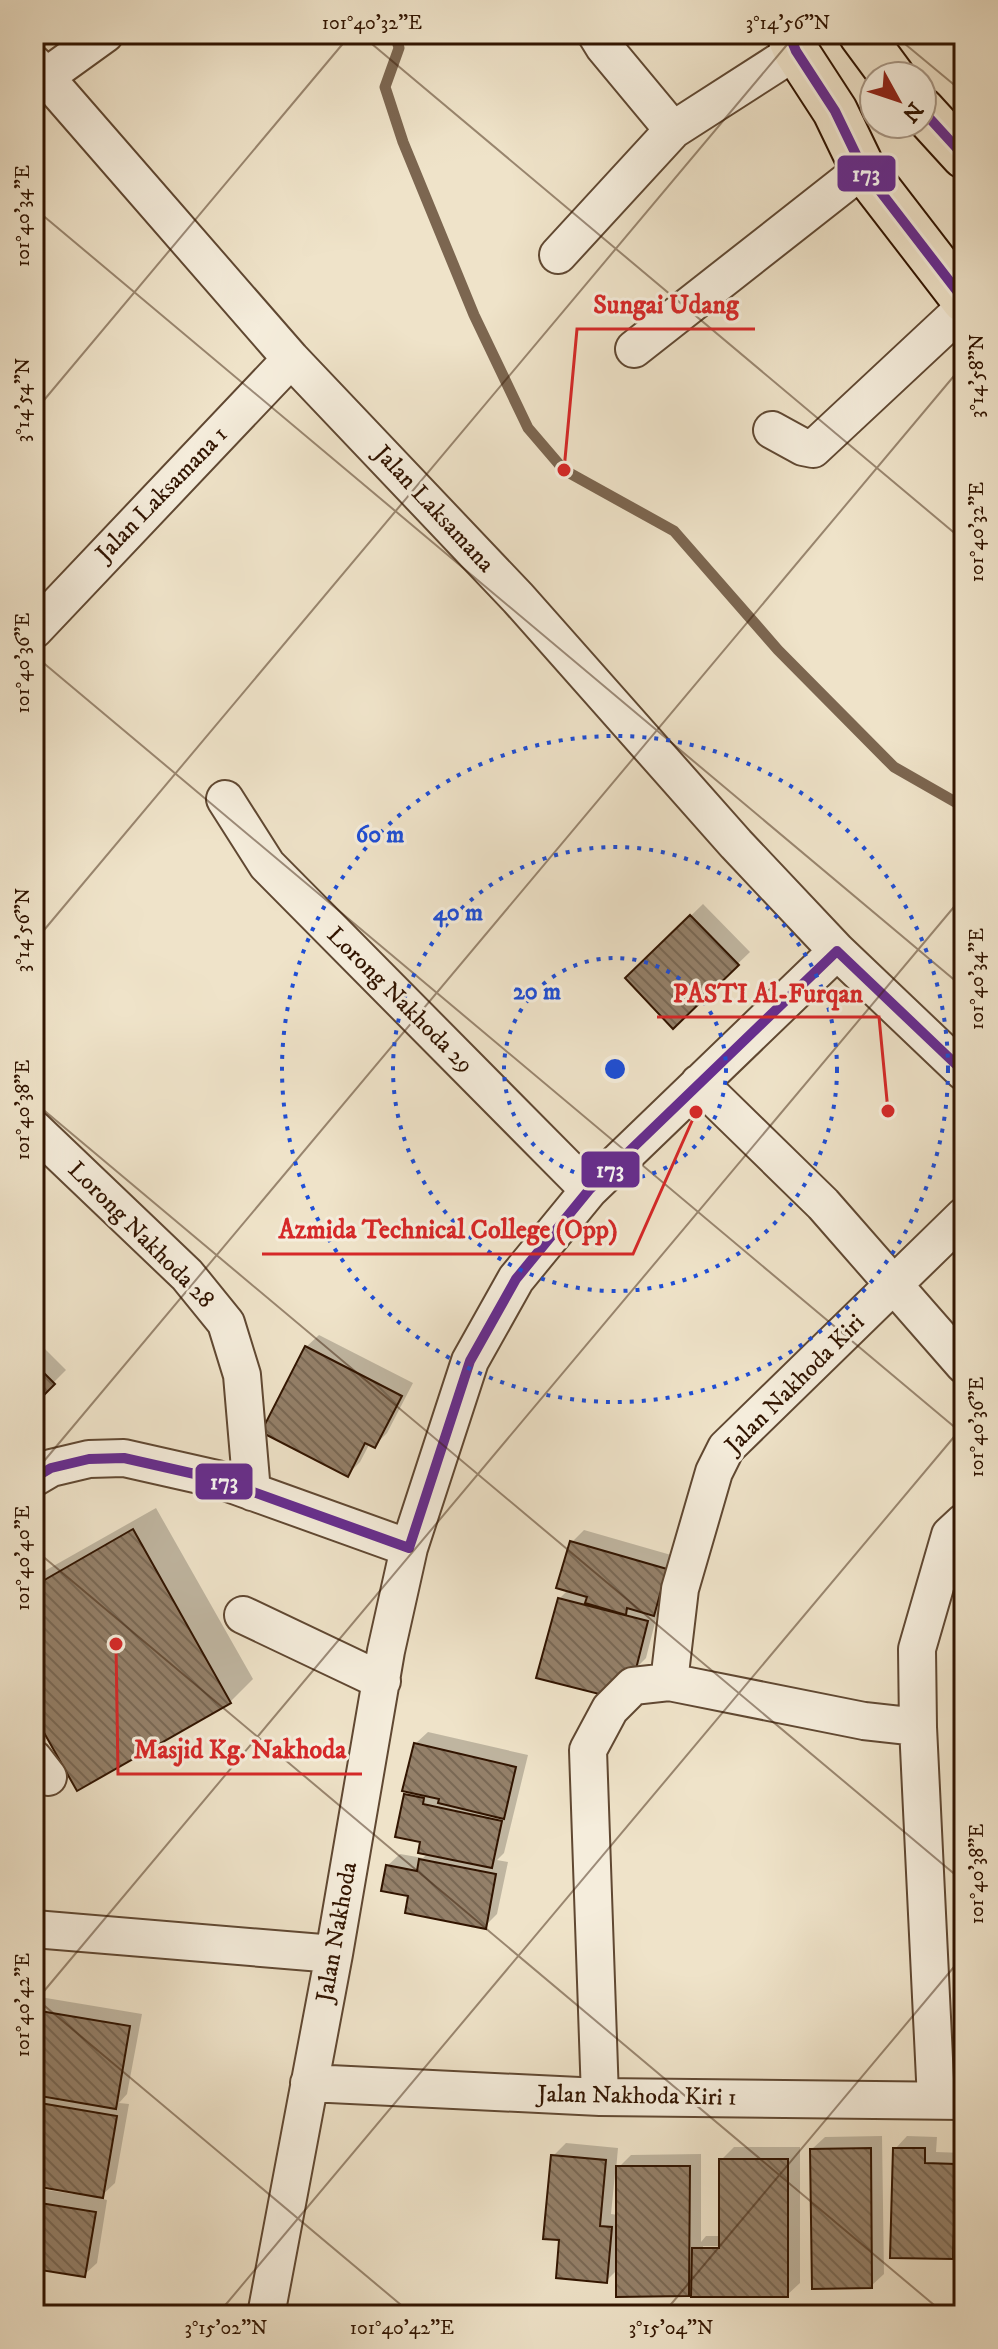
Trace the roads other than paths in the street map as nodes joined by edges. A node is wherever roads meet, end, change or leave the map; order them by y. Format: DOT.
graph roads {
  1 [pos="105,34"];
  2 [pos="596,34"];
  3 [pos="861,34"];
  4 [pos="792,42"];
  5 [pos="880,60"];
  6 [pos="39,71"];
  7 [pos="938,128"];
  8 [pos="673,130"];
  9 [pos="964,156"];
  10 [pos="863,169"];
  11 [pos="558,255"];
  12 [pos="964,300"];
  13 [pos="964,308"];
  14 [pos="634,349"];
  15 [pos="291,359"];
  16 [pos="772,430"];
  17 [pos="40,612"];
  18 [pos="225,799"];
  19 [pos="837,951"];
  20 [pos="964,1072"];
  21 [pos="699,1083"];
  22 [pos="34,1129"];
  23 [pos="589,1190"];
  24 [pos="964,1216"];
  25 [pos="895,1285"];
  26 [pos="964,1365"];
  27 [pos="34,1478"];
  28 [pos="252,1492"];
  29 [pos="964,1522"];
  30 [pos="409,1548"];
  31 [pos="243,1615"];
  32 [pos="382,1681"];
  33 [pos="669,1682"];
  34 [pos="918,1727"];
  35 [pos="34,1929"];
  36 [pos="334,1954"];
  37 [pos="309,2083"];
  38 [pos="600,2097"];
  39 [pos="950,2100"];
  40 [pos="266,2315"];
  1 -- 6 [label="street"];
  2 -- 8 [label="street"];
  3 -- 5 [label="main road"];
  4 -- 8 [label="street"];
  4 -- 10 [label="main road"];
  6 -- 15 [label="street, Jalan Laksamana"];
  7 -- 9 [label="main road"];
  8 -- 11 [label="street"];
  10 -- 12 [label="main road"];
  10 -- 14 [label="street"];
  13 -- 16 [label="street"];
  15 -- 17 [label="street, Jalan Laksamana 1"];
  15 -- 19 [label="street, Jalan Laksamana"];
  18 -- 23 [label="street, Lorong Nakhoda 29"];
  19 -- 20 [label="street"];
  19 -- 21 [label="street, Jalan Nakhoda"];
  21 -- 23 [label="street, Jalan Nakhoda"];
  21 -- 25 [label="street"];
  22 -- 28 [label="street, Lorong Nakhoda 28"];
  23 -- 30 [label="street, Jalan Nakhoda"];
  24 -- 25 [label="street, Jalan Nakhoda Kiri"];
  25 -- 26 [label="street"];
  25 -- 33 [label="street, Jalan Nakhoda Kiri"];
  27 -- 28 [label="street"];
  28 -- 30 [label="street"];
  29 -- 34 [label="street"];
  30 -- 32 [label="street, Jalan Nakhoda"];
  31 -- 32 [label="street"];
  32 -- 36 [label="street, Jalan Nakhoda"];
  33 -- 34 [label="street"];
  33 -- 38 [label="street"];
  34 -- 39 [label="street"];
  35 -- 36 [label="street"];
  36 -- 37 [label="street, Jalan Nakhoda"];
  37 -- 38 [label="street, Jalan Nakhoda Kiri 1"];
  37 -- 40 [label="street, Jalan Nakhoda"];
  38 -- 39 [label="street, Jalan Nakhoda Kiri 1"];
}
